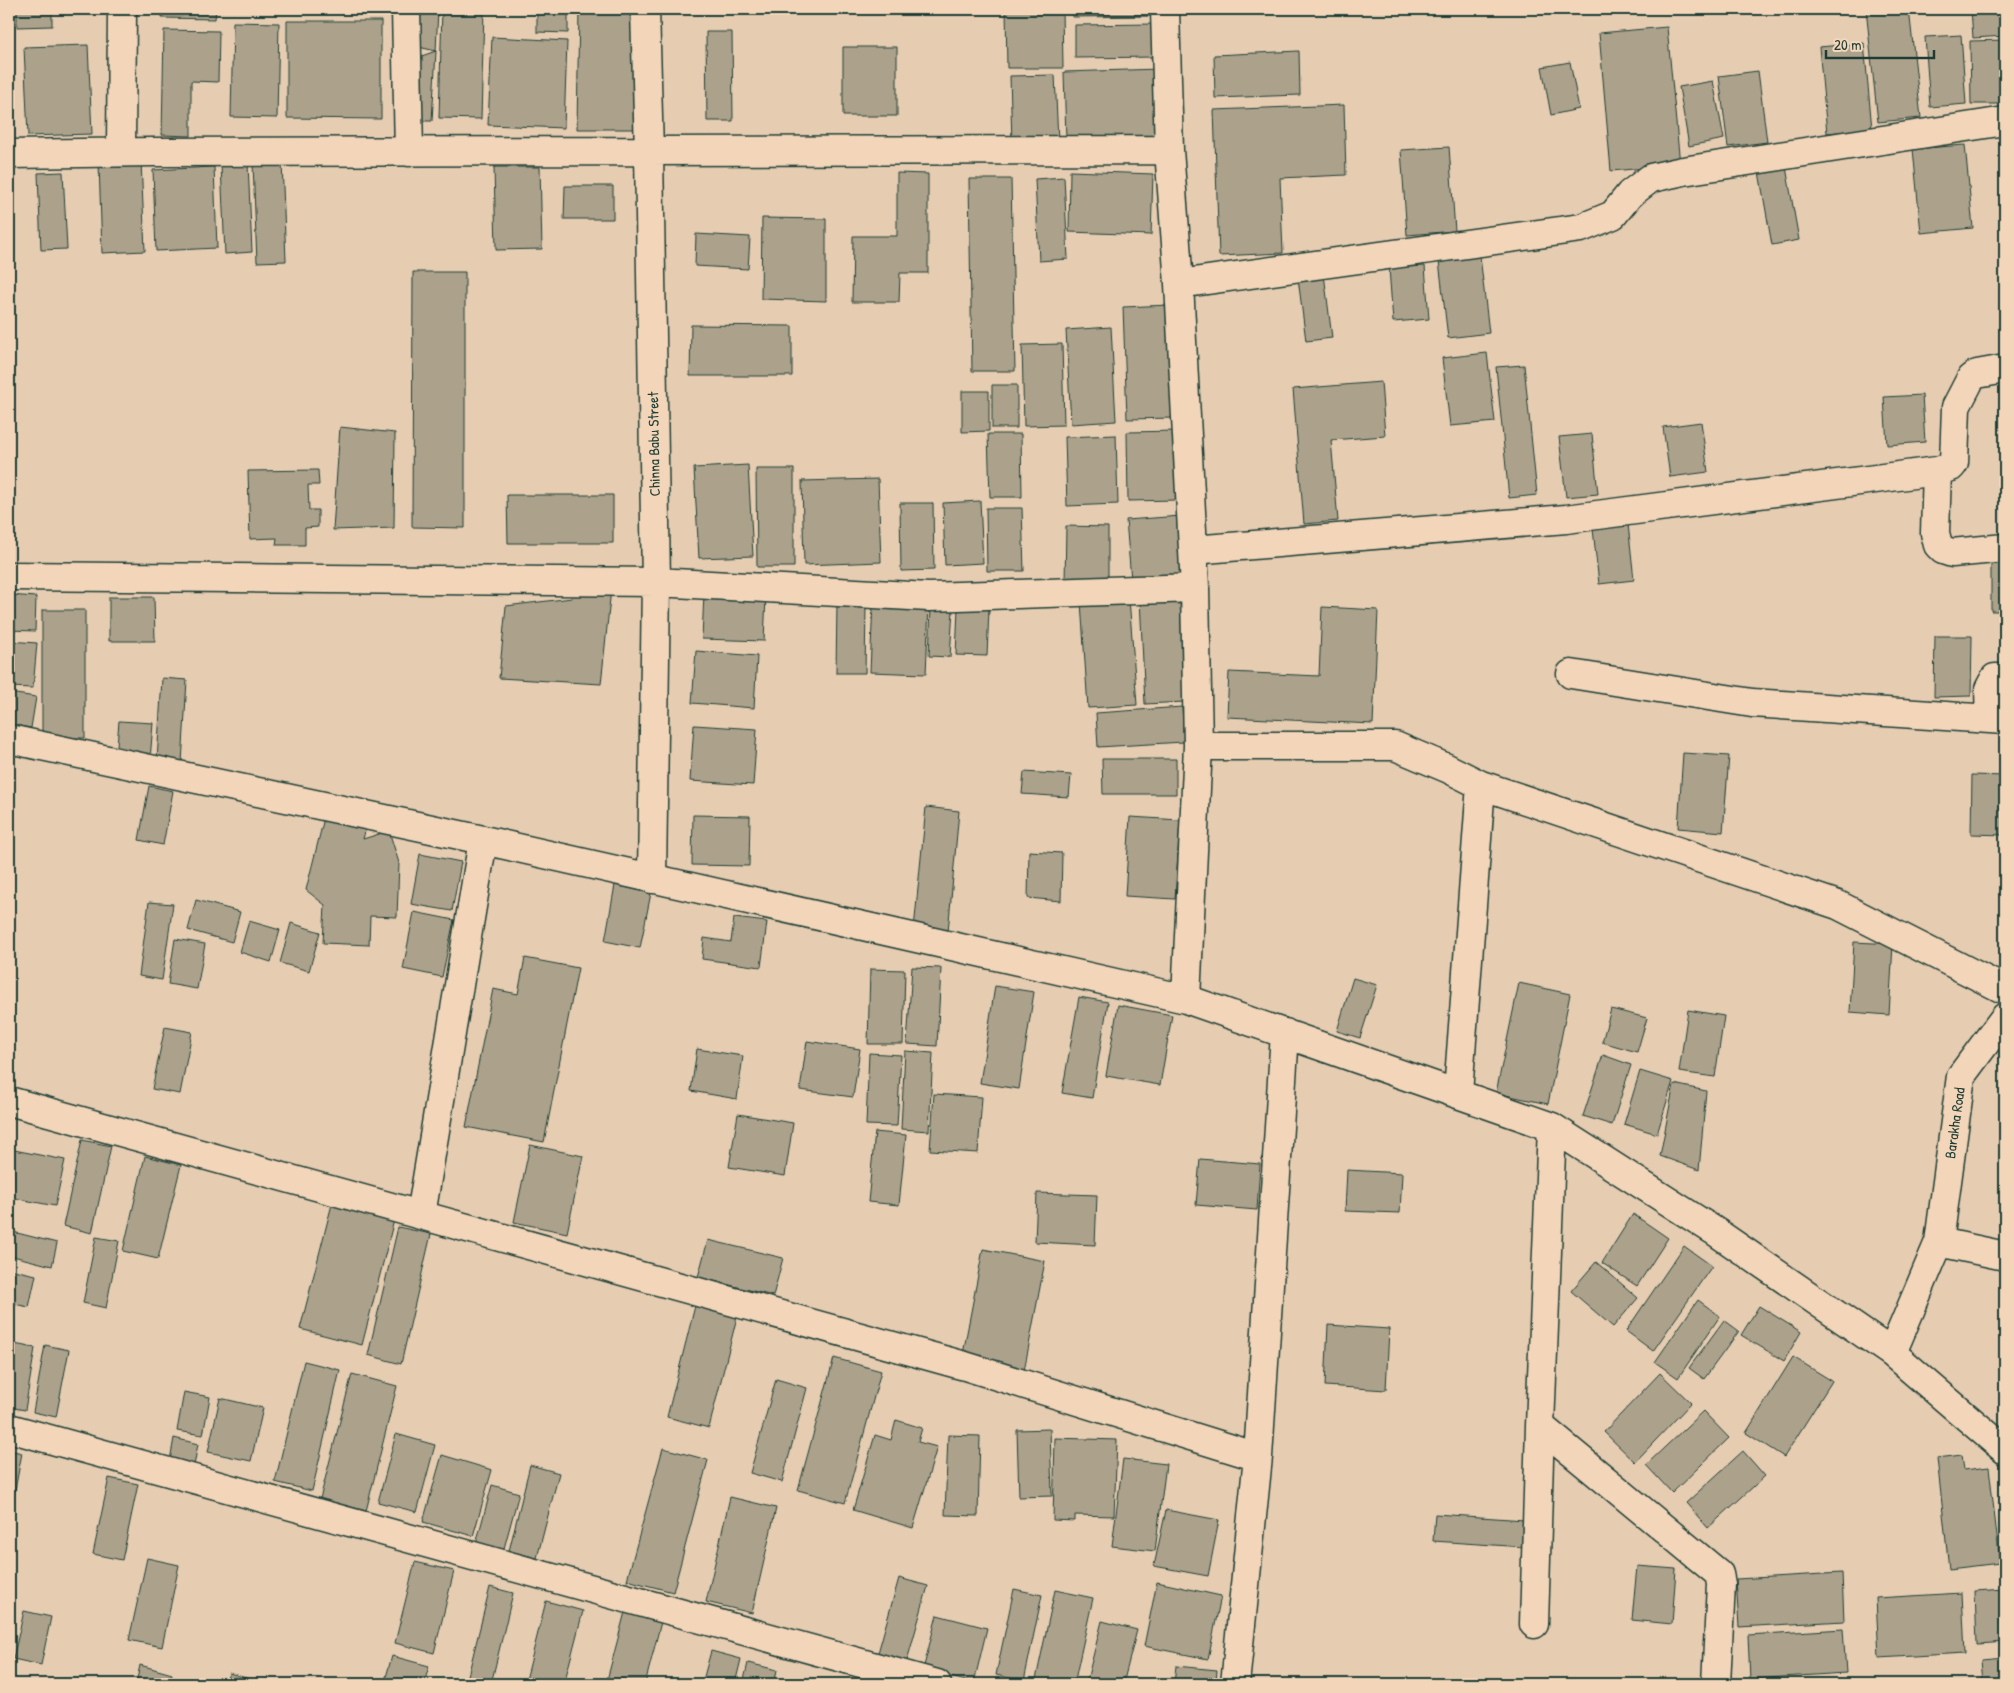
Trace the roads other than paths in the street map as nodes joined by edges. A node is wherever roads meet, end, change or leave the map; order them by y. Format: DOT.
graph roads {
  1 [pos="122,9"];
  2 [pos="406,9"];
  3 [pos="645,9"];
  4 [pos="1165,9"];
  5 [pos="2005,121"];
  6 [pos="1169,150"];
  7 [pos="121,152"];
  8 [pos="409,152"];
  9 [pos="650,152"];
  10 [pos="9,154"];
  11 [pos="1179,284"];
  12 [pos="2005,369"];
  13 [pos="1937,471"];
  14 [pos="2005,548"];
  15 [pos="1193,550"];
  16 [pos="9,576"];
  17 [pos="656,582"];
  18 [pos="1195,588"];
  19 [pos="1571,674"];
  20 [pos="2005,678"];
  21 [pos="1997,719"];
  22 [pos="9,739"];
  23 [pos="1198,746"];
  24 [pos="1481,784"];
  25 [pos="483,840"];
  26 [pos="652,879"];
  27 [pos="2005,990"];
  28 [pos="1186,999"];
  29 [pos="2005,1017"];
  30 [pos="1285,1033"];
  31 [pos="1458,1093"];
  32 [pos="9,1101"];
  33 [pos="1552,1127"];
  34 [pos="422,1215"];
  35 [pos="1938,1242"];
  36 [pos="2005,1256"];
  37 [pos="1892,1352"];
  38 [pos="1540,1426"];
  39 [pos="9,1428"];
  40 [pos="2005,1450"];
  41 [pos="1258,1458"];
  42 [pos="1534,1624"];
  43 [pos="937,1684"];
  44 [pos="1235,1684"];
  45 [pos="1716,1684"];
  1 -- 7 [label="street"];
  2 -- 8 [label="street"];
  3 -- 9 [label="street, Chinna Babu Street"];
  4 -- 6 [label="street"];
  5 -- 11 [label="street"];
  6 -- 9 [label="street"];
  6 -- 11 [label="street"];
  7 -- 8 [label="street"];
  7 -- 10 [label="street"];
  8 -- 9 [label="street"];
  9 -- 17 [label="street, Chinna Babu Street"];
  11 -- 15 [label="street"];
  12 -- 13 [label="street"];
  13 -- 14 [label="street"];
  13 -- 15 [label="street"];
  15 -- 18 [label="street"];
  16 -- 17 [label="street"];
  17 -- 18 [label="street"];
  17 -- 26 [label="street, Chinna Babu Street"];
  18 -- 23 [label="street"];
  19 -- 21 [label="street"];
  20 -- 21 [label="street"];
  22 -- 25 [label="street"];
  23 -- 24 [label="street"];
  23 -- 28 [label="street"];
  24 -- 27 [label="street"];
  24 -- 31 [label="street"];
  25 -- 26 [label="street"];
  25 -- 34 [label="street"];
  26 -- 28 [label="street"];
  28 -- 30 [label="street"];
  29 -- 35 [label="street, Barakha Road"];
  30 -- 31 [label="street"];
  30 -- 41 [label="street"];
  31 -- 33 [label="street"];
  32 -- 34 [label="street"];
  33 -- 37 [label="street"];
  33 -- 38 [label="street"];
  34 -- 41 [label="street"];
  35 -- 36 [label="street"];
  35 -- 37 [label="street, Barakha Road"];
  37 -- 40 [label="street"];
  38 -- 42 [label="street"];
  38 -- 45 [label="street"];
  39 -- 43 [label="street"];
  41 -- 44 [label="street"];
}
